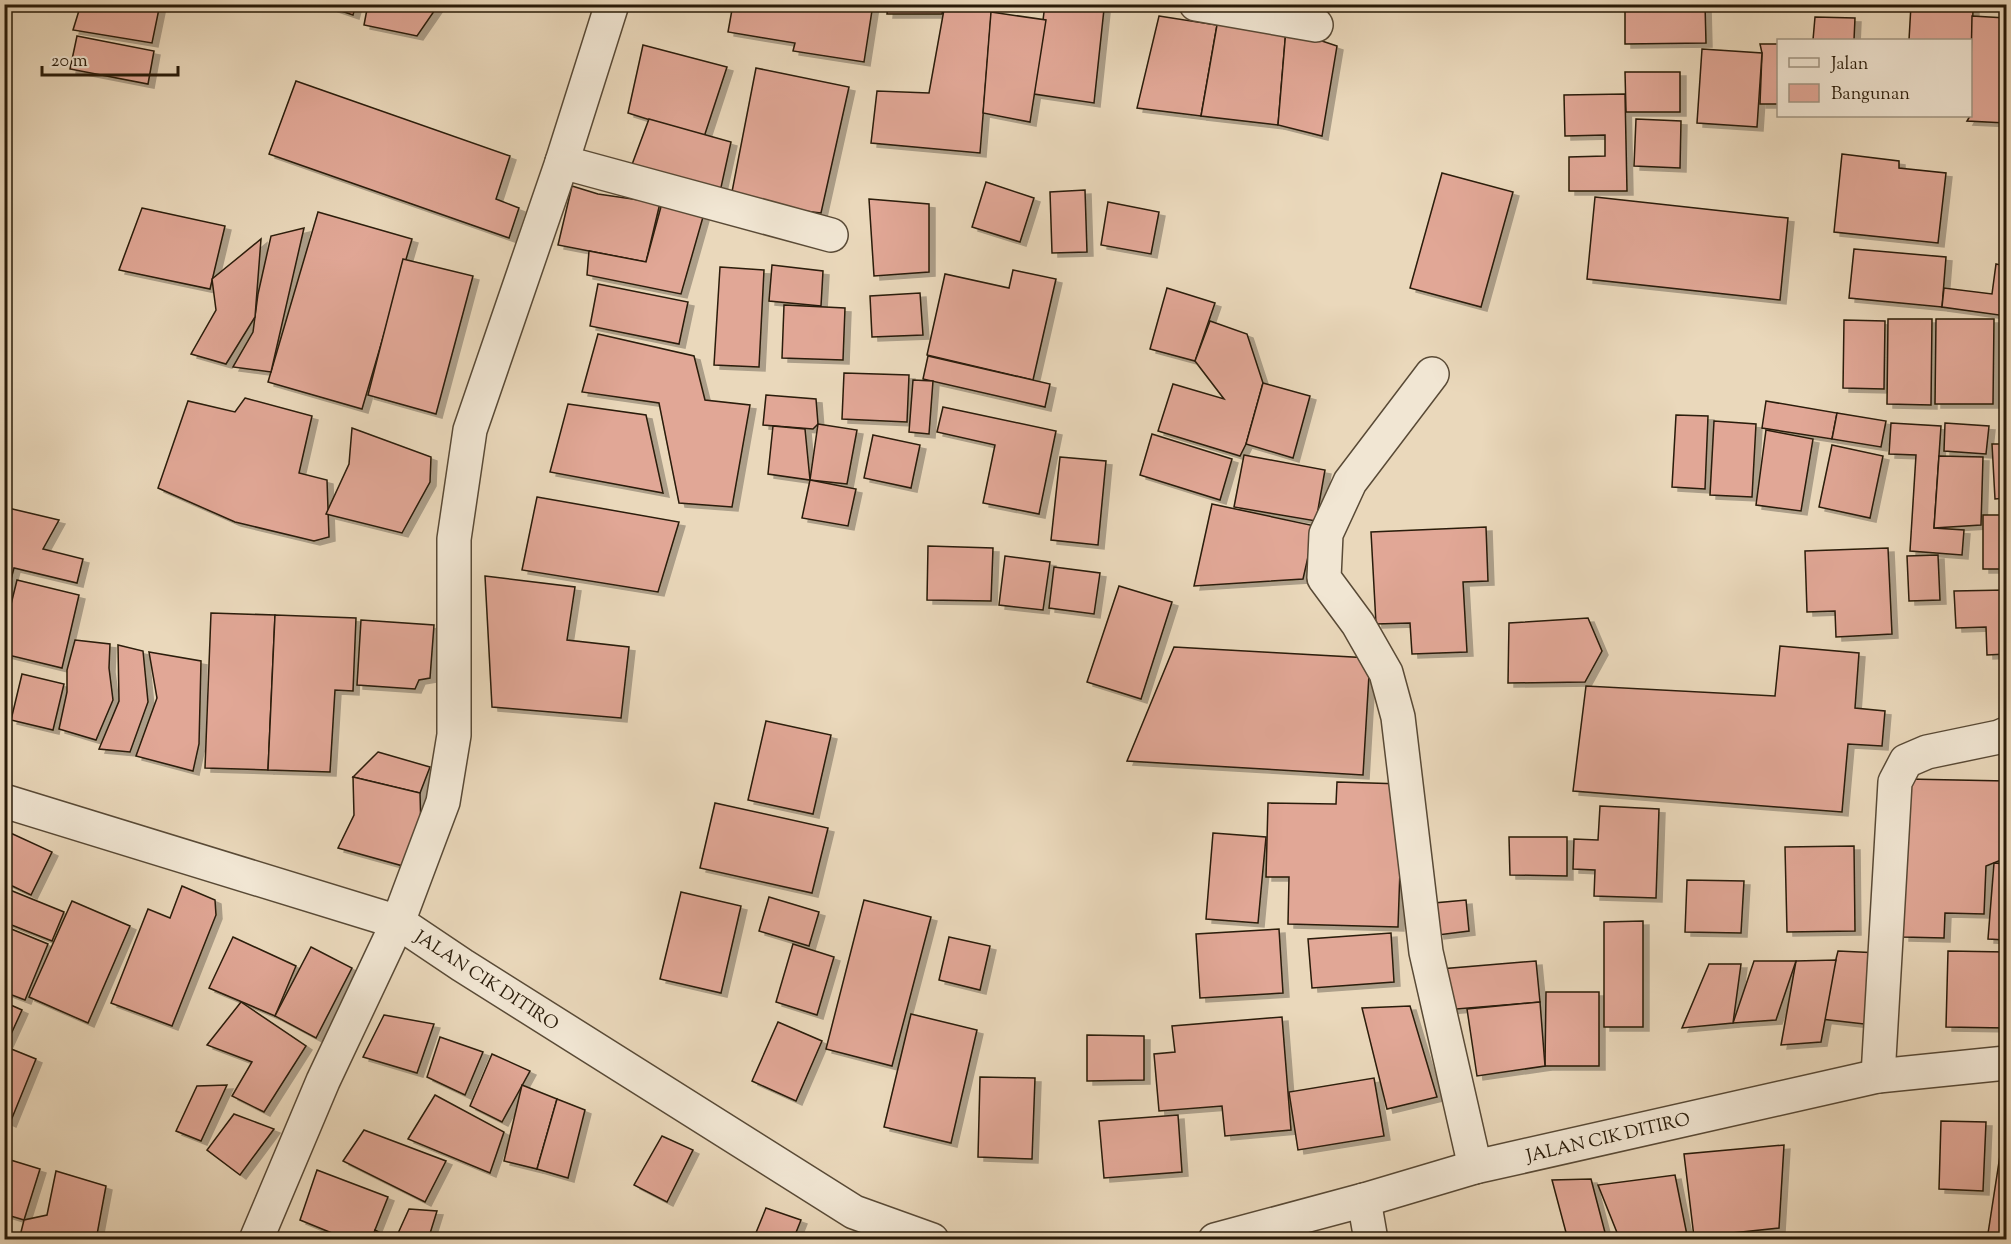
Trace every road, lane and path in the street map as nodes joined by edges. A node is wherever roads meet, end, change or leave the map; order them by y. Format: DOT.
graph roads {
  1 [pos="612,4"];
  2 [pos="1196,4"];
  3 [pos="1316,25"];
  4 [pos="562,162"];
  5 [pos="831,236"];
  6 [pos="1432,374"];
  7 [pos="2007,734"];
  8 [pos="4,801"];
  9 [pos="398,922"];
  10 [pos="2007,1063"];
  11 [pos="1878,1076"];
  12 [pos="1476,1167"];
  13 [pos="1364,1200"];
  14 [pos="255,1239"];
  15 [pos="932,1239"];
  16 [pos="1215,1239"];
  17 [pos="1371,1239"];
  1 -- 4 [label="street"];
  2 -- 3 [label="street"];
  4 -- 5 [label="street"];
  4 -- 9 [label="street"];
  6 -- 12 [label="street"];
  7 -- 11 [label="street"];
  8 -- 9 [label="street, JALAN CIK DITIRO"];
  9 -- 14 [label="street"];
  9 -- 15 [label="street, JALAN CIK DITIRO"];
  10 -- 11 [label="street, JALAN CIK DITIRO"];
  11 -- 12 [label="street, JALAN CIK DITIRO"];
  12 -- 13 [label="street, JALAN CIK DITIRO"];
  13 -- 16 [label="street, JALAN CIK DITIRO"];
  13 -- 17 [label="street"];
}
